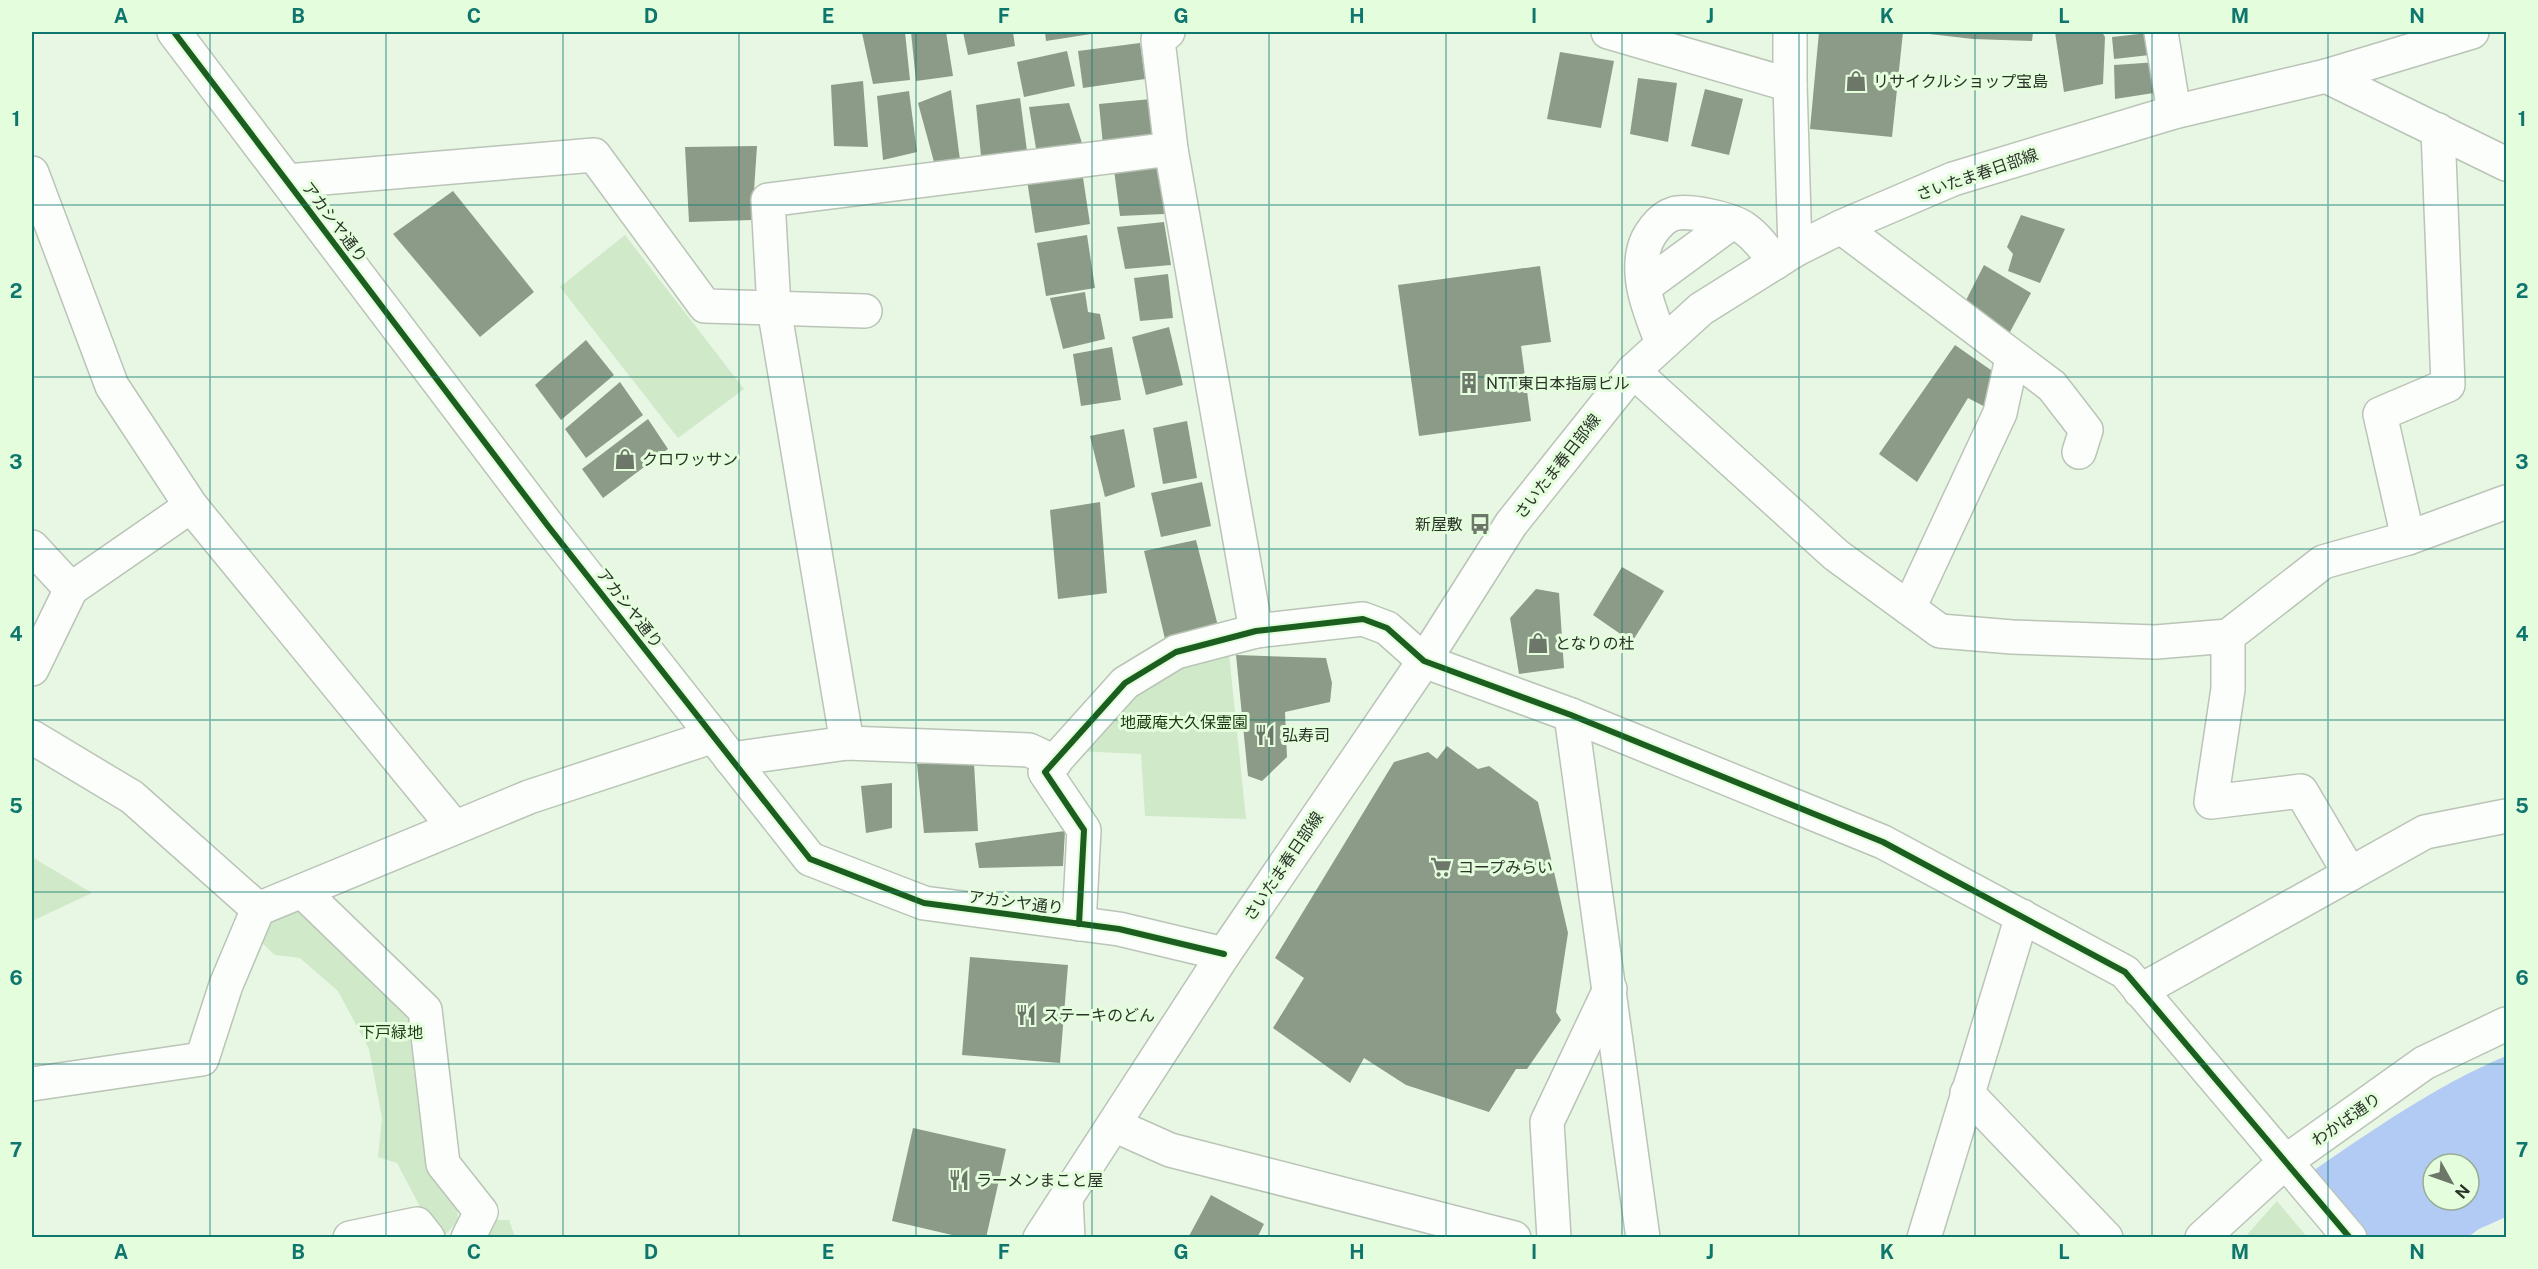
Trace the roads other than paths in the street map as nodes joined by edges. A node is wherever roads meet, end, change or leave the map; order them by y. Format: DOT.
graph roads {
  1 [pos="174,32"];
  2 [pos="1608,32"];
  3 [pos="1790,32"];
  4 [pos="2161,32"];
  5 [pos="2472,32"];
  6 [pos="1158,34"];
  7 [pos="2326,76"];
  8 [pos="1790,85"];
  9 [pos="2174,112"];
  10 [pos="2438,130"];
  11 [pos="1171,149"];
  12 [pos="2506,164"];
  13 [pos="32,173"];
  14 [pos="287,181"];
  15 [pos="1841,227"];
  16 [pos="1785,256"];
  17 [pos="774,308"];
  18 [pos="865,311"];
  19 [pos="1662,343"];
  20 [pos="2012,358"];
  21 [pos="1633,371"];
  22 [pos="2079,453"];
  23 [pos="2506,502"];
  24 [pos="191,506"];
  25 [pos="2408,538"];
  26 [pos="32,547"];
  27 [pos="71,589"];
  28 [pos="1909,608"];
  29 [pos="1256,630"];
  30 [pos="2228,636"];
  31 [pos="1424,661"];
  32 [pos="32,669"];
  33 [pos="1571,715"];
  34 [pos="32,737"];
  35 [pos="847,742"];
  36 [pos="723,748"];
  37 [pos="1055,762"];
  38 [pos="2506,816"];
  39 [pos="454,827"];
  40 [pos="2350,874"];
  41 [pos="302,891"];
  42 [pos="258,909"];
  43 [pos="2022,916"];
  44 [pos="1079,924"];
  45 [pos="1224,954"];
  46 [pos="1610,988"];
  47 [pos="2140,990"];
  48 [pos="2506,1024"];
  49 [pos="32,1084"];
  50 [pos="1967,1093"];
  51 [pos="1114,1125"];
  52 [pos="2285,1162"];
  53 [pos="1066,1199"];
  54 [pos="350,1238"];
  55 [pos="428,1238"];
  56 [pos="468,1238"];
  57 [pos="1040,1238"];
  58 [pos="1068,1238"];
  59 [pos="1514,1238"];
  60 [pos="1554,1238"];
  61 [pos="1643,1238"];
  62 [pos="1924,1238"];
  63 [pos="2106,1238"];
  64 [pos="2202,1238"];
  65 [pos="2350,1238"];
  1 -- 14 [label="street, アカシヤ通り"];
  2 -- 8 [label="street"];
  3 -- 8 [label="street"];
  4 -- 9 [label="street"];
  5 -- 7 [label="street, さいたま春日部線"];
  6 -- 11 [label="street"];
  7 -- 9 [label="street, さいたま春日部線"];
  7 -- 10 [label="street"];
  8 -- 16 [label="street"];
  9 -- 15 [label="street, さいたま春日部線"];
  10 -- 12 [label="street"];
  10 -- 25 [label="street"];
  11 -- 17 [label="street"];
  11 -- 29 [label="street"];
  13 -- 24 [label="street"];
  14 -- 17 [label="street"];
  14 -- 36 [label="street, アカシヤ通り"];
  15 -- 16 [label="street, さいたま春日部線"];
  15 -- 20 [label="street"];
  16 -- 19 [label="street, さいたま春日部線"];
  16 -- 19 [label="street"];
  17 -- 18 [label="street"];
  17 -- 35 [label="street"];
  19 -- 21 [label="street, さいたま春日部線"];
  20 -- 22 [label="street"];
  20 -- 28 [label="street"];
  21 -- 28 [label="street"];
  21 -- 31 [label="street, さいたま春日部線"];
  23 -- 25 [label="street"];
  24 -- 27 [label="street"];
  24 -- 39 [label="street"];
  25 -- 30 [label="street"];
  26 -- 27 [label="street"];
  27 -- 32 [label="street"];
  28 -- 30 [label="street"];
  29 -- 31 [label="street"];
  29 -- 37 [label="street"];
  30 -- 40 [label="street"];
  31 -- 33 [label="street"];
  31 -- 45 [label="street, さいたま春日部線"];
  33 -- 43 [label="street"];
  33 -- 46 [label="street"];
  34 -- 42 [label="street"];
  35 -- 36 [label="street"];
  35 -- 37 [label="street"];
  36 -- 39 [label="street"];
  36 -- 44 [label="street, アカシヤ通り"];
  37 -- 44 [label="street"];
  38 -- 40 [label="street"];
  39 -- 41 [label="street"];
  40 -- 47 [label="street"];
  41 -- 42 [label="street"];
  41 -- 56 [label="street"];
  42 -- 49 [label="street"];
  43 -- 47 [label="street"];
  43 -- 50 [label="street"];
  44 -- 45 [label="street, アカシヤ通り"];
  45 -- 51 [label="street, さいたま春日部線"];
  46 -- 60 [label="street"];
  46 -- 61 [label="street"];
  47 -- 52 [label="street"];
  48 -- 52 [label="street, わかば通り"];
  50 -- 62 [label="street"];
  50 -- 63 [label="street"];
  51 -- 53 [label="street, さいたま春日部線"];
  51 -- 59 [label="street"];
  52 -- 64 [label="street, わかば通り"];
  52 -- 65 [label="street"];
  53 -- 57 [label="street, さいたま春日部線"];
  53 -- 58 [label="street"];
  54 -- 55 [label="street"];
}
